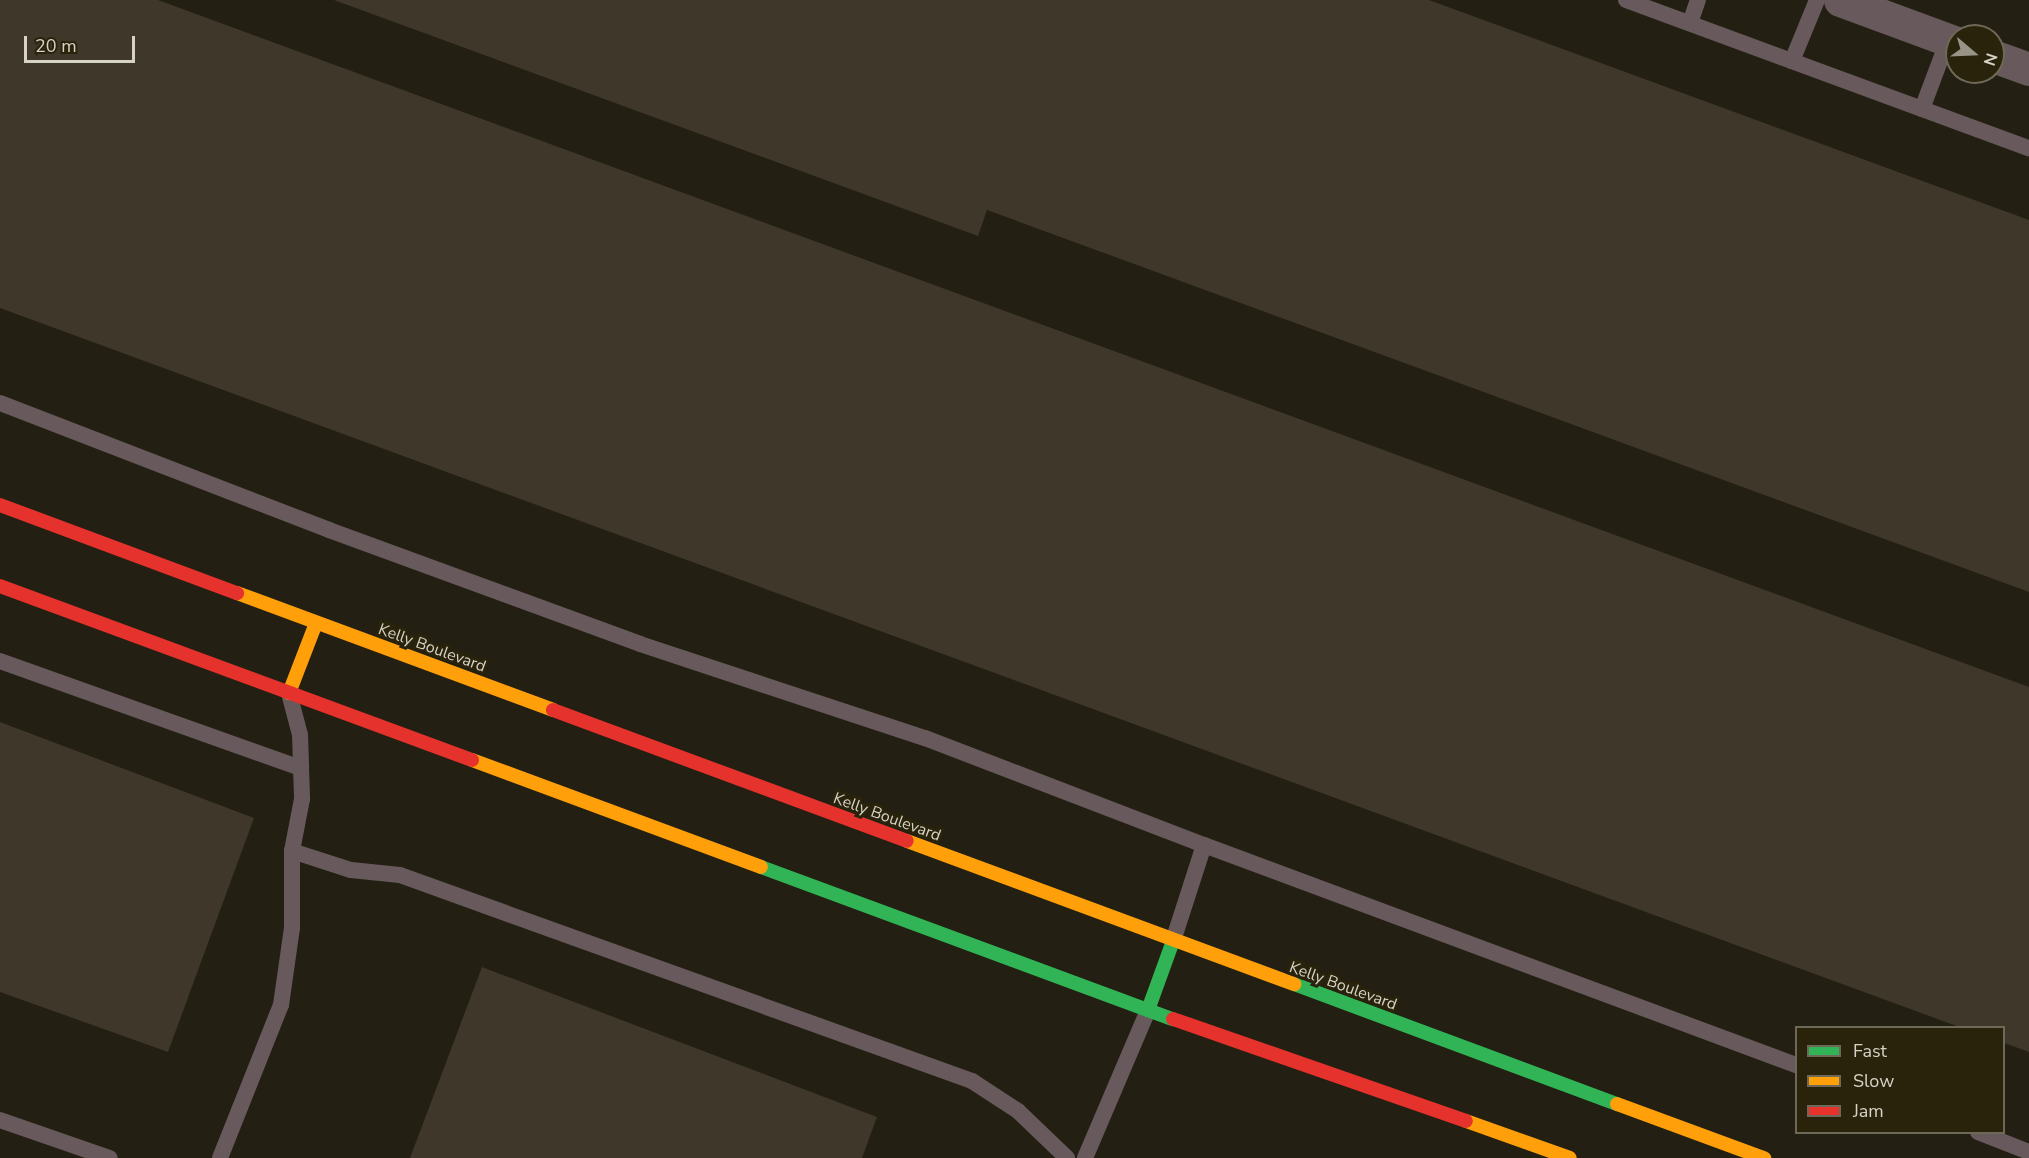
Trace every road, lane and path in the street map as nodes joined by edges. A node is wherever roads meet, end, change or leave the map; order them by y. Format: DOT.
graph roads {
  1 [pos="1626,0"];
  2 [pos="1698,0"];
  3 [pos="1817,0"];
  4 [pos="1840,0"];
  5 [pos="1690,23"];
  6 [pos="1945,38"];
  7 [pos="1945,59"];
  8 [pos="2005,60"];
  9 [pos="1792,61"];
  10 [pos="2029,69"];
  11 [pos="1922,109"];
  12 [pos="2029,148"];
  13 [pos="0,403"];
  14 [pos="0,505"];
  15 [pos="0,586"];
  16 [pos="316,622"];
  17 [pos="0,661"];
  18 [pos="289,693"];
  19 [pos="301,768"];
  20 [pos="1204,846"];
  21 [pos="292,851"];
  22 [pos="1173,941"];
  23 [pos="1148,1010"];
  24 [pos="1795,1064"];
  25 [pos="0,1120"];
  26 [pos="1983,1134"];
  27 [pos="2029,1152"];
  28 [pos="110,1158"];
  29 [pos="220,1158"];
  30 [pos="1067,1158"];
  31 [pos="1085,1158"];
  32 [pos="1570,1158"];
  33 [pos="1764,1158"];
  1 -- 5 [label="lane"];
  2 -- 5 [label="lane"];
  3 -- 9 [label="lane"];
  4 -- 6 [label="street"];
  5 -- 9 [label="lane"];
  7 -- 11 [label="lane"];
  8 -- 10 [label="street"];
  9 -- 11 [label="lane"];
  11 -- 12 [label="lane"];
  13 -- 20 [label="lane"];
  14 -- 16 [label="street, Kelly Boulevard"];
  15 -- 18 [label="street"];
  16 -- 18 [label="street"];
  16 -- 22 [label="street, Kelly Boulevard"];
  17 -- 19 [label="lane"];
  18 -- 19 [label="lane"];
  18 -- 23 [label="street"];
  19 -- 21 [label="lane"];
  20 -- 22 [label="lane"];
  20 -- 24 [label="lane"];
  21 -- 29 [label="lane"];
  21 -- 30 [label="lane"];
  22 -- 23 [label="street"];
  22 -- 33 [label="street, Kelly Boulevard"];
  23 -- 31 [label="lane"];
  23 -- 32 [label="street"];
  25 -- 28 [label="lane"];
  26 -- 27 [label="lane"];
}
